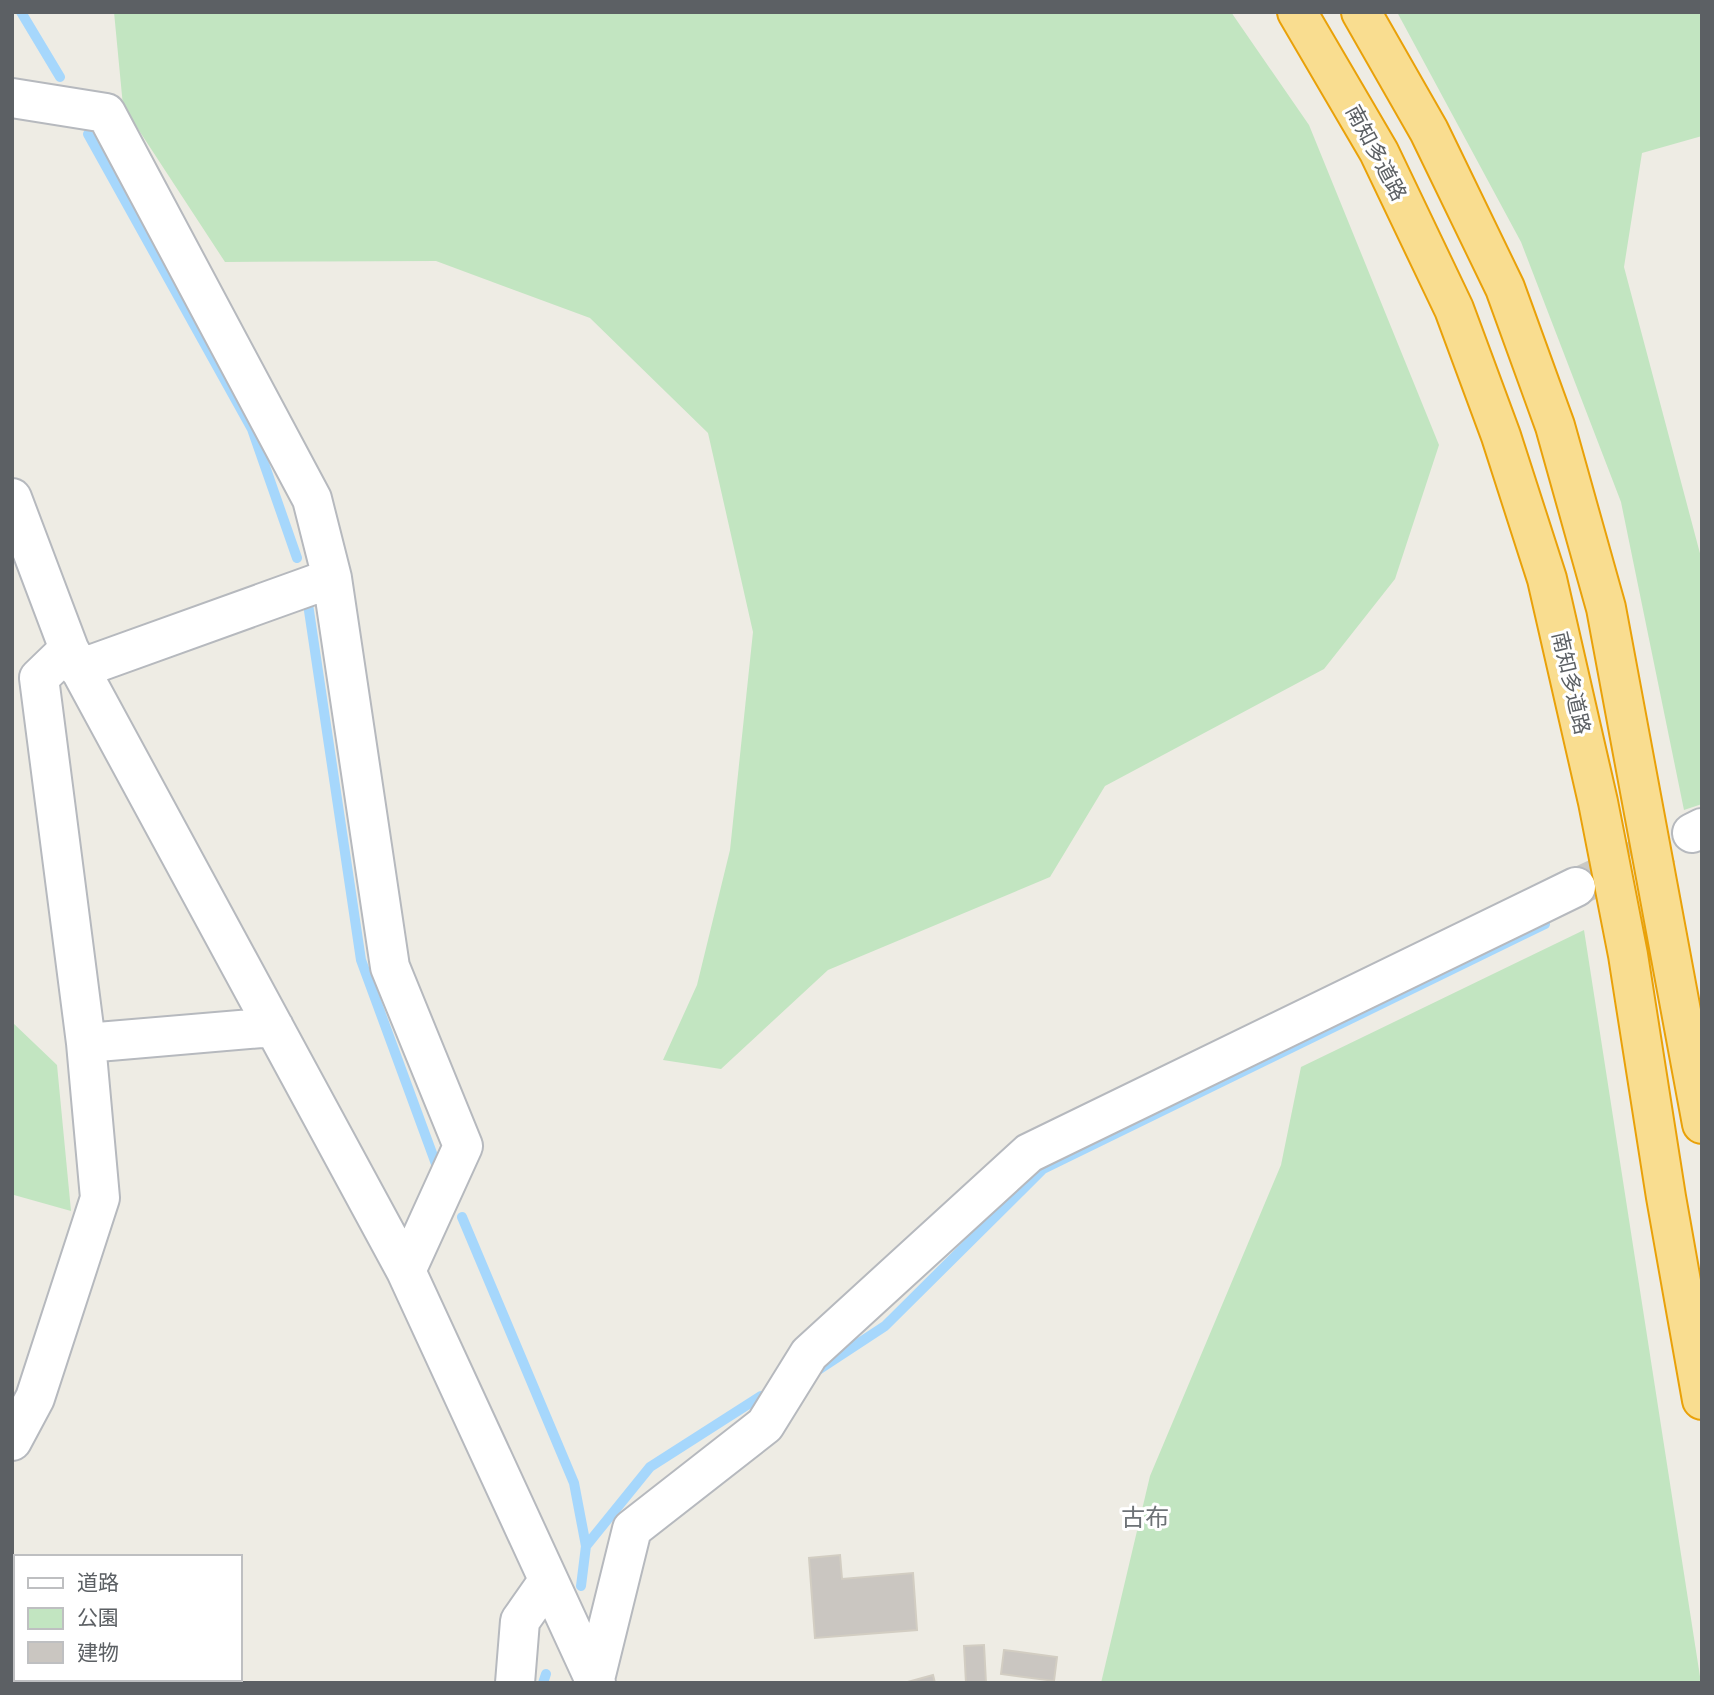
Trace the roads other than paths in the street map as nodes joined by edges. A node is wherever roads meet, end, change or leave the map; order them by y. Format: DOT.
graph roads {
  1 [pos="1297,12"];
  2 [pos="1361,12"];
  3 [pos="12,98"];
  4 [pos="12,498"];
  5 [pos="332,578"];
  6 [pos="74,659"];
  7 [pos="1576,887"];
  8 [pos="274,1027"];
  9 [pos="86,1044"];
  10 [pos="1702,1124"];
  11 [pos="406,1271"];
  12 [pos="1702,1400"];
  13 [pos="12,1441"];
  14 [pos="548,1581"];
  15 [pos="595,1681"];
  16 [pos="514,1683"];
  1 -- 12 [label="highway, 南知多道路"];
  2 -- 10 [label="highway"];
  3 -- 5 [label="street"];
  4 -- 6 [label="street"];
  5 -- 6 [label="street"];
  5 -- 11 [label="street"];
  6 -- 8 [label="street"];
  6 -- 9 [label="street"];
  7 -- 15 [label="street"];
  8 -- 9 [label="street"];
  8 -- 11 [label="street"];
  9 -- 13 [label="street"];
  11 -- 14 [label="street"];
  14 -- 15 [label="street"];
  14 -- 16 [label="street"];
}
